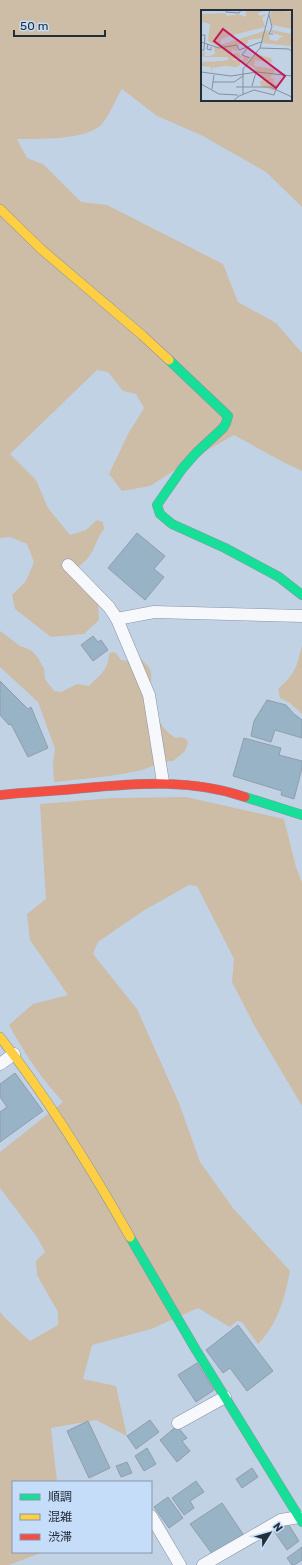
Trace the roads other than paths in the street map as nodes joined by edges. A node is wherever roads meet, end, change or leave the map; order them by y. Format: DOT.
graph roads {
  1 [pos="0,209"];
  2 [pos="68,565"];
  3 [pos="302,595"];
  4 [pos="302,616"];
  5 [pos="117,619"];
  6 [pos="164,782"];
  7 [pos="0,795"];
  8 [pos="302,815"];
  9 [pos="0,1037"];
  10 [pos="14,1054"];
  11 [pos="0,1064"];
  12 [pos="224,1396"];
  13 [pos="178,1423"];
  14 [pos="152,1518"];
  15 [pos="301,1520"];
  16 [pos="180,1565"];
  17 [pos="204,1565"];
  1 -- 3 [label="street"];
  2 -- 5 [label="street"];
  4 -- 5 [label="street"];
  5 -- 6 [label="street"];
  6 -- 7 [label="street"];
  6 -- 8 [label="street"];
  9 -- 10 [label="street"];
  10 -- 11 [label="street"];
  10 -- 12 [label="street"];
  12 -- 13 [label="street"];
  12 -- 15 [label="street"];
  14 -- 16 [label="street"];
  15 -- 17 [label="street"];
}
